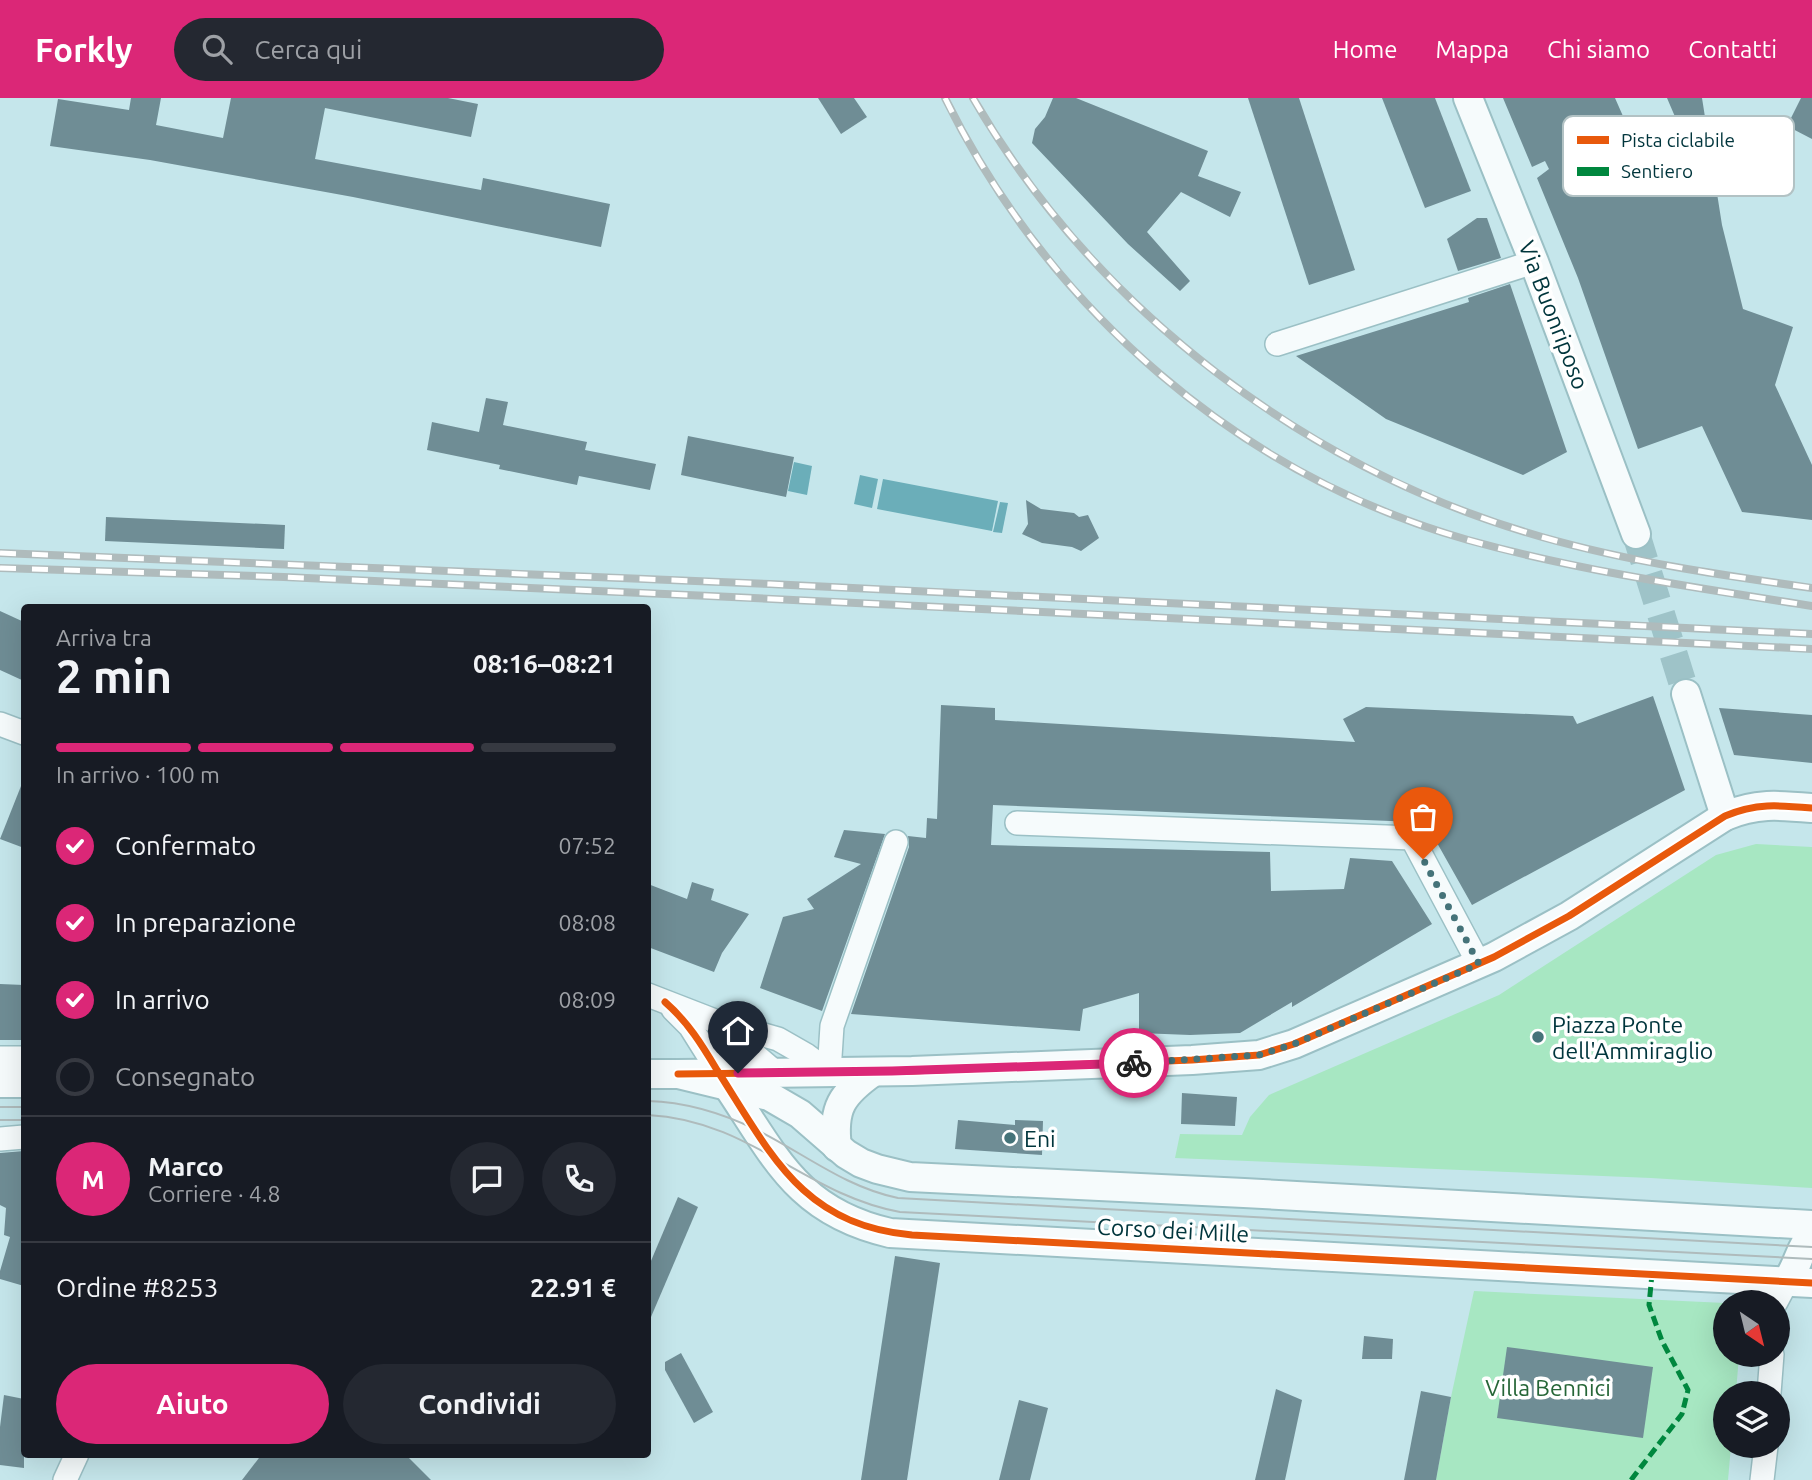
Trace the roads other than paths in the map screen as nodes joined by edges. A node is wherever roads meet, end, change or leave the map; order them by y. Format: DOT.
graph roads {
  1 [pos="1468,98"];
  2 [pos="1534,262"];
  3 [pos="1277,344"];
  4 [pos="1636,534"];
  5 [pos="1686,694"];
  6 [pos="0,724"];
  7 [pos="21,732"];
  8 [pos="1812,808"];
  9 [pos="1725,817"];
  10 [pos="1017,823"];
  11 [pos="896,842"];
  12 [pos="1479,964"];
  13 [pos="656,999"];
  14 [pos="715,1021"];
  15 [pos="0,1058"];
  16 [pos="21,1058"];
  17 [pos="829,1072"];
  18 [pos="873,1072"];
  19 [pos="776,1073"];
  20 [pos="651,1074"];
  21 [pos="723,1079"];
  22 [pos="0,1083"];
  23 [pos="21,1083"];
  24 [pos="21,1137"];
  25 [pos="0,1139"];
  26 [pos="837,1147"];
  27 [pos="1812,1225"];
  28 [pos="1812,1234"];
  29 [pos="1792,1289"];
  30 [pos="75,1458"];
  31 [pos="1765,1458"];
  32 [pos="65,1480"];
  33 [pos="1762,1480"];
  1 -- 2 [label="street, Via Buonriposo"];
  2 -- 3 [label="street"];
  2 -- 4 [label="street, Via Buonriposo"];
  5 -- 9 [label="street"];
  6 -- 7 [label="street"];
  8 -- 9 [label="street"];
  9 -- 12 [label="street"];
  10 -- 12 [label="street"];
  11 -- 17 [label="street"];
  12 -- 18 [label="street"];
  13 -- 14 [label="street"];
  13 -- 21 [label="street"];
  14 -- 17 [label="street"];
  14 -- 19 [label="street"];
  15 -- 16 [label="street"];
  17 -- 18 [label="street"];
  17 -- 19 [label="street"];
  18 -- 26 [label="street"];
  19 -- 21 [label="street"];
  20 -- 21 [label="street"];
  21 -- 26 [label="street"];
  21 -- 29 [label="street, Corso dei Mille"];
  22 -- 23 [label="street"];
  24 -- 25 [label="street"];
  26 -- 27 [label="street"];
  28 -- 29 [label="street"];
  30 -- 32 [label="street"];
  31 -- 33 [label="street"];
}
